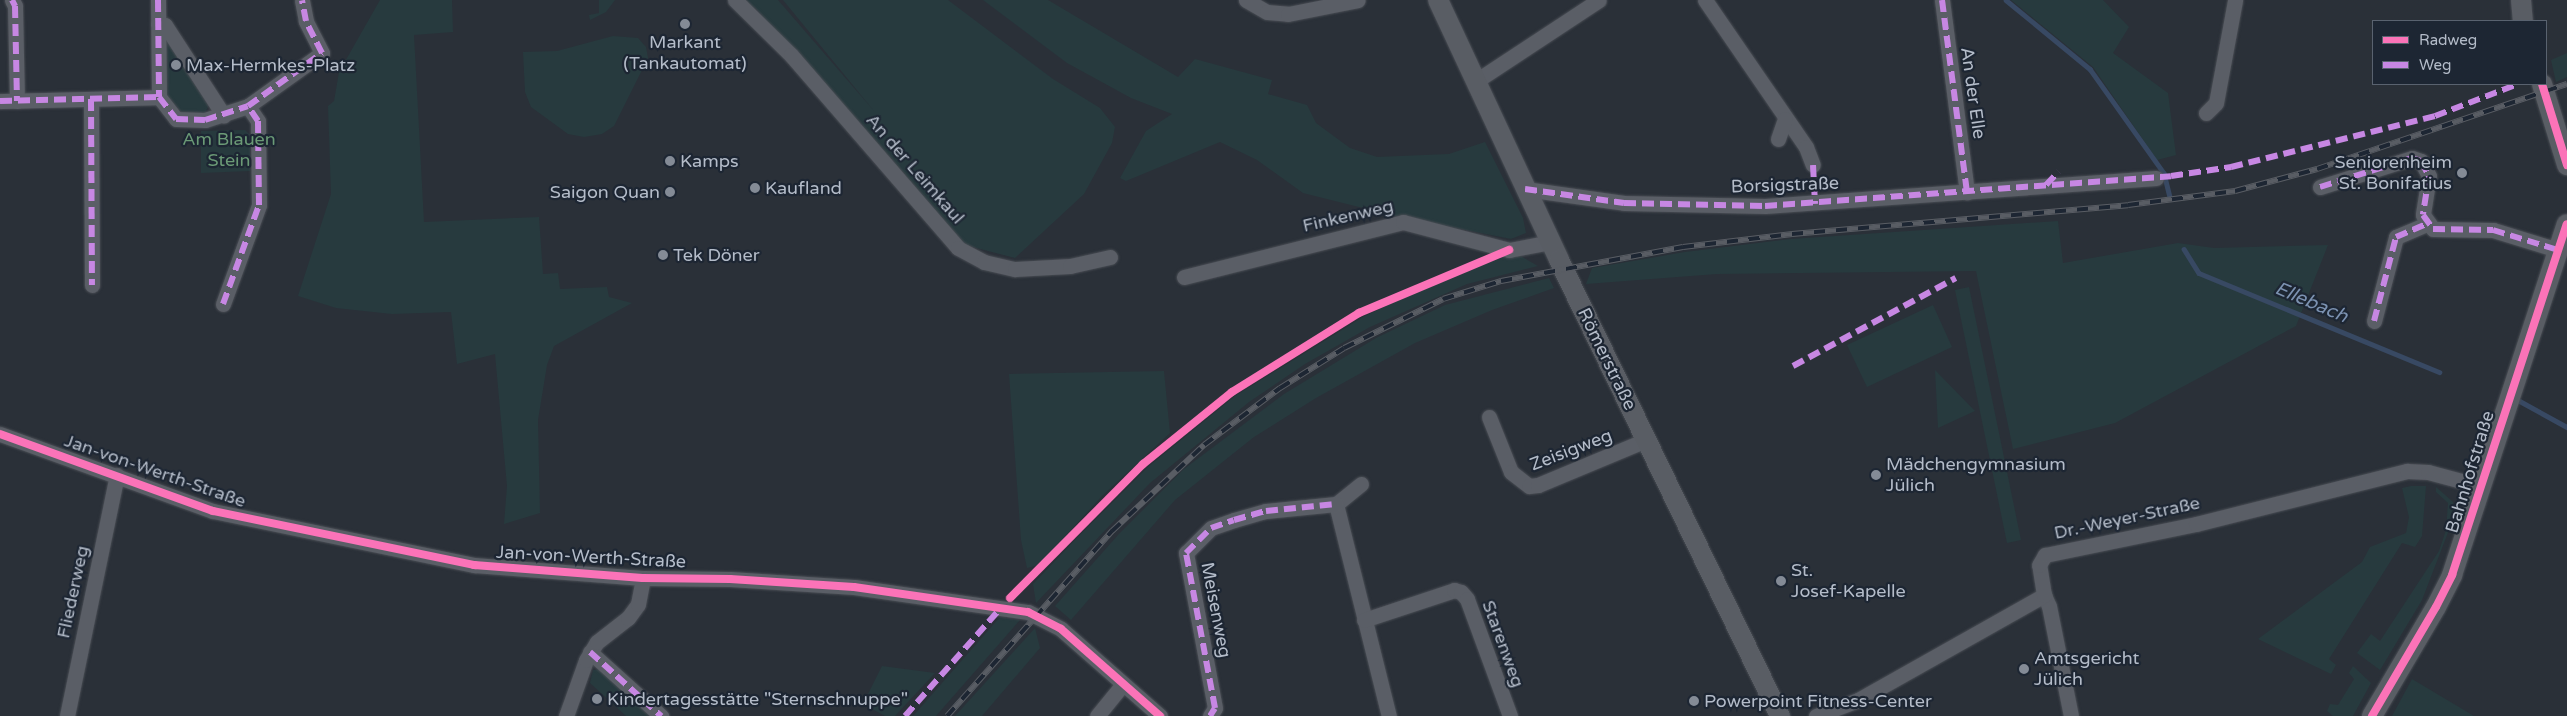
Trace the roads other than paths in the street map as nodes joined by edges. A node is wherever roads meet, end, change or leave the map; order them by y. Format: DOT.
graph roads {
  1 [pos="12,0"];
  2 [pos="158,0"];
  3 [pos="302,0"];
  4 [pos="735,0"];
  5 [pos="1246,0"];
  6 [pos="1358,0"];
  7 [pos="1438,0"];
  8 [pos="1599,0"];
  9 [pos="1705,0"];
  10 [pos="1942,0"];
  11 [pos="2235,0"];
  12 [pos="2521,0"];
  13 [pos="2523,20"];
  14 [pos="158,24"];
  15 [pos="1476,81"];
  16 [pos="2542,85"];
  17 [pos="158,96"];
  18 [pos="91,98"];
  19 [pos="17,100"];
  20 [pos="0,101"];
  21 [pos="248,106"];
  22 [pos="2206,113"];
  23 [pos="224,116"];
  24 [pos="1785,118"];
  25 [pos="1778,138"];
  26 [pos="1813,165"];
  27 [pos="2567,165"];
  28 [pos="2058,172"];
  29 [pos="2156,178"];
  30 [pos="2046,185"];
  31 [pos="2320,187"];
  32 [pos="1525,189"];
  33 [pos="1967,192"];
  34 [pos="2426,224"];
  35 [pos="2567,224"];
  36 [pos="1551,242"];
  37 [pos="2558,250"];
  38 [pos="1110,257"];
  39 [pos="1184,277"];
  40 [pos="92,285"];
  41 [pos="223,304"];
  42 [pos="2374,321"];
  43 [pos="1489,417"];
  44 [pos="0,434"];
  45 [pos="1646,440"];
  46 [pos="117,475"];
  47 [pos="1361,484"];
  48 [pos="2480,486"];
  49 [pos="1336,504"];
  50 [pos="644,578"];
  51 [pos="2044,595"];
  52 [pos="1364,620"];
  53 [pos="590,652"];
  54 [pos="1123,684"];
  55 [pos="67,716"];
  56 [pos="566,716"];
  57 [pos="662,716"];
  58 [pos="1097,716"];
  59 [pos="1160,716"];
  60 [pos="1210,716"];
  61 [pos="1389,716"];
  62 [pos="1510,716"];
  63 [pos="1780,716"];
  64 [pos="1816,716"];
  65 [pos="2071,716"];
  66 [pos="2372,716"];
  1 -- 19 [label="street"];
  2 -- 14 [label="street"];
  3 -- 21 [label="street"];
  4 -- 38 [label="street, An der Leimkaul"];
  5 -- 6 [label="street"];
  7 -- 15 [label="main road, Römerstraße"];
  8 -- 15 [label="street"];
  9 -- 24 [label="street"];
  10 -- 33 [label="street, An der Elle"];
  11 -- 22 [label="street"];
  12 -- 13 [label="main road"];
  14 -- 17 [label="street"];
  14 -- 23 [label="street"];
  15 -- 32 [label="main road, Römerstraße"];
  16 -- 27 [label="main road"];
  17 -- 18 [label="street"];
  17 -- 23 [label="street"];
  18 -- 19 [label="street"];
  18 -- 40 [label="street"];
  19 -- 20 [label="street"];
  21 -- 23 [label="street"];
  21 -- 41 [label="street"];
  24 -- 25 [label="street"];
  24 -- 26 [label="street"];
  28 -- 30 [label="street"];
  29 -- 30 [label="street, Borsigstraße"];
  30 -- 33 [label="street, Borsigstraße"];
  31 -- 34 [label="street"];
  32 -- 33 [label="street, Borsigstraße"];
  32 -- 36 [label="main road, Römerstraße"];
  34 -- 37 [label="street"];
  34 -- 42 [label="street"];
  35 -- 37 [label="main road, Bahnhofstraße"];
  36 -- 39 [label="street, Finkenweg"];
  36 -- 45 [label="main road, Römerstraße"];
  37 -- 48 [label="main road, Bahnhofstraße"];
  43 -- 45 [label="street, Zeisigweg"];
  44 -- 46 [label="street, Jan-von-Werth-Straße"];
  45 -- 63 [label="main road, Römerstraße"];
  46 -- 50 [label="street, Jan-von-Werth-Straße"];
  46 -- 55 [label="street, Fliederweg"];
  47 -- 49 [label="street"];
  48 -- 51 [label="street, Dr.-Weyer-Straße"];
  48 -- 66 [label="main road, Bahnhofstraße"];
  49 -- 52 [label="street"];
  49 -- 60 [label="street, Meisenweg"];
  50 -- 53 [label="street"];
  50 -- 54 [label="street, Jan-von-Werth-Straße"];
  51 -- 64 [label="street"];
  51 -- 65 [label="street, Dr.-Weyer-Straße"];
  52 -- 61 [label="street"];
  52 -- 62 [label="street, Starenweg"];
  53 -- 56 [label="street"];
  53 -- 57 [label="street"];
  54 -- 58 [label="street"];
  54 -- 59 [label="street, Jan-von-Werth-Straße"];
}
